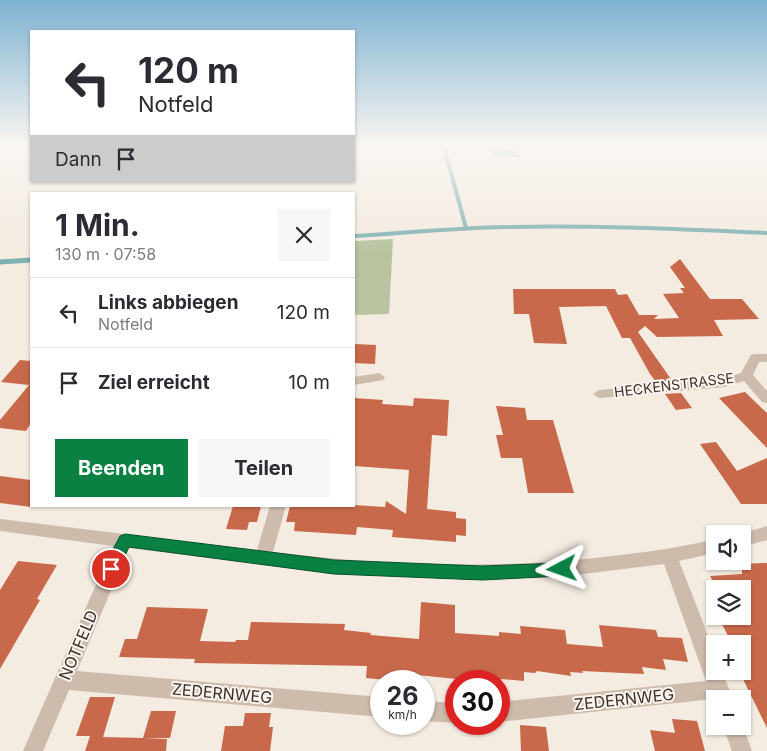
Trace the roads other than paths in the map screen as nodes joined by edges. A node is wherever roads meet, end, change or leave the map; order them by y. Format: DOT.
graph roads {
  1 [pos="767,358"];
  2 [pos="746,376"];
  3 [pos="379,377"];
  4 [pos="355,381"];
  5 [pos="599,394"];
  6 [pos="767,399"];
  7 [pos="278,507"];
  8 [pos="0,525"];
  9 [pos="767,533"];
  10 [pos="751,537"];
  11 [pos="125,540"];
  12 [pos="706,548"];
  13 [pos="669,556"];
  14 [pos="263,558"];
  15 [pos="64,680"];
  16 [pos="719,690"];
  17 [pos="706,695"];
  18 [pos="370,706"];
  19 [pos="510,711"];
  20 [pos="736,735"];
  21 [pos="33,751"];
  22 [pos="742,751"];
  1 -- 2 [label="street, HECKENSTRASSE"];
  2 -- 5 [label="street, HECKENSTRASSE"];
  2 -- 6 [label="street"];
  3 -- 4 [label="street"];
  7 -- 14 [label="street"];
  8 -- 11 [label="street"];
  9 -- 10 [label="street"];
  11 -- 14 [label="street"];
  11 -- 15 [label="street, NOTFELD"];
  12 -- 13 [label="street"];
  13 -- 14 [label="street"];
  13 -- 16 [label="street"];
  15 -- 18 [label="street, ZEDERNWEG"];
  15 -- 21 [label="street, NOTFELD"];
  17 -- 19 [label="street, ZEDERNWEG"];
  20 -- 22 [label="street"];
}
